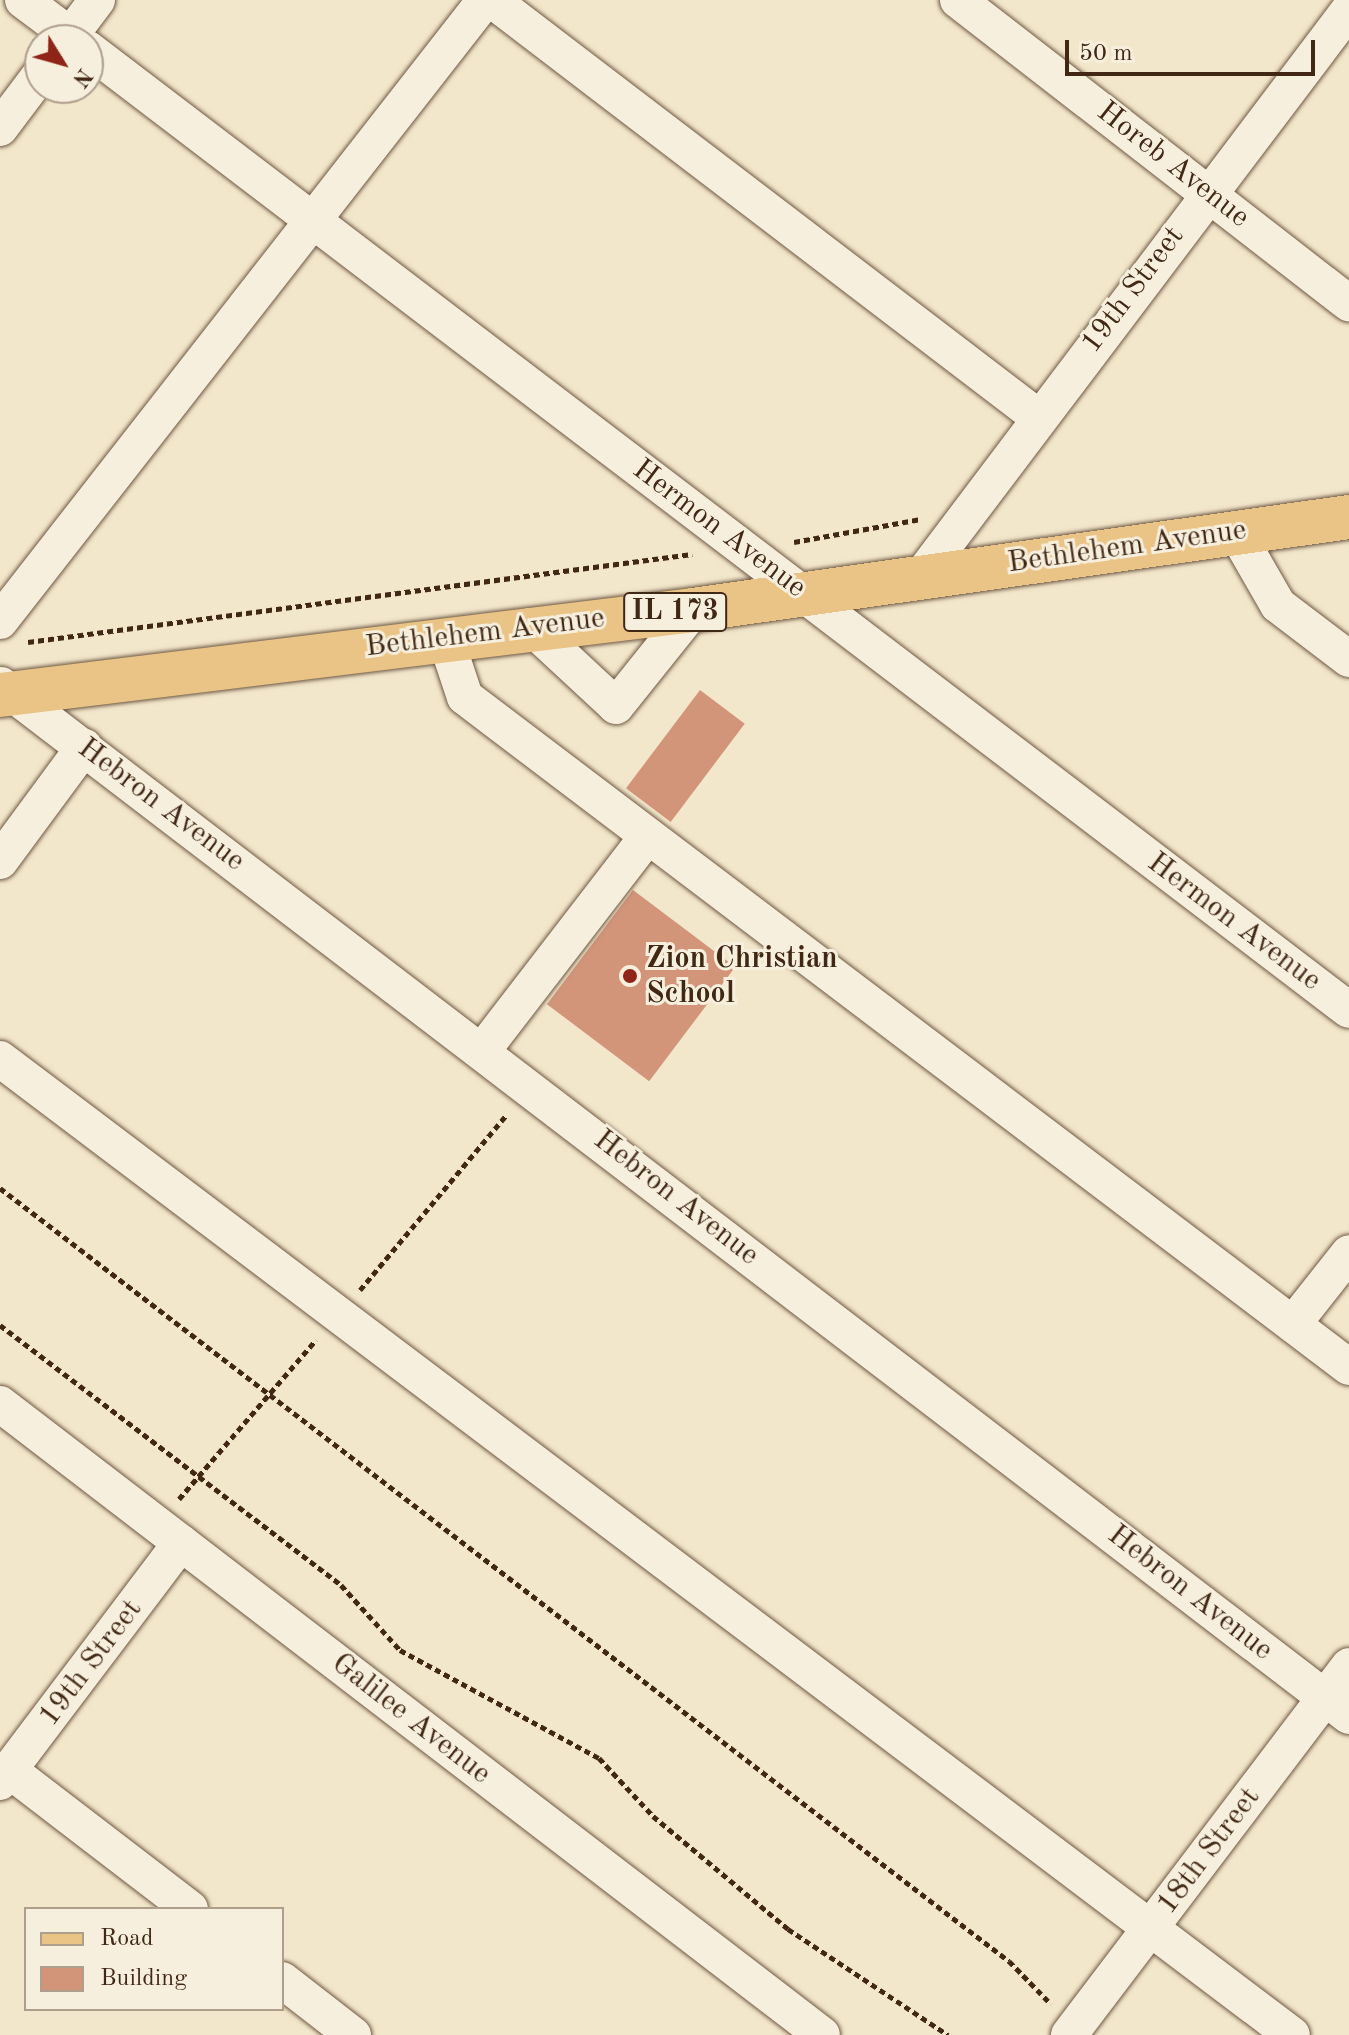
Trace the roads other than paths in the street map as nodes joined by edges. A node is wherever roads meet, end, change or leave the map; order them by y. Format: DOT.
graph roads {
  1 [pos="23,0"];
  2 [pos="97,0"];
  3 [pos="485,0"];
  4 [pos="492,0"];
  5 [pos="958,0"];
  6 [pos="1349,10"];
  7 [pos="53,24"];
  8 [pos="84,24"];
  9 [pos="104,63"];
  10 [pos="24,96"];
  11 [pos="0,128"];
  12 [pos="1207,191"];
  13 [pos="314,219"];
  14 [pos="1349,303"];
  15 [pos="1038,417"];
  16 [pos="1349,517"];
  17 [pos="1236,532"];
  18 [pos="922,575"];
  19 [pos="799,591"];
  20 [pos="693,610"];
  21 [pos="530,626"];
  22 [pos="8,633"];
  23 [pos="445,637"];
  24 [pos="1349,659"];
  25 [pos="5,691"];
  26 [pos="84,747"];
  27 [pos="648,836"];
  28 [pos="0,861"];
  29 [pos="1349,1010"];
  30 [pos="483,1050"];
  31 [pos="0,1059"];
  32 [pos="1349,1253"];
  33 [pos="1293,1324"];
  34 [pos="1345,1355"];
  35 [pos="0,1404"];
  36 [pos="181,1543"];
  37 [pos="1349,1666"];
  38 [pos="1337,1707"];
  39 [pos="5,1776"];
  40 [pos="187,1907"];
  41 [pos="1152,1926"];
  42 [pos="284,1982"];
  43 [pos="1063,2022"];
  44 [pos="353,2035"];
  45 [pos="822,2035"];
  46 [pos="1292,2035"];
  1 -- 7 [label="street, Hermon Avenue"];
  2 -- 8 [label="street"];
  3 -- 13 [label="street"];
  4 -- 15 [label="street"];
  5 -- 12 [label="street, Horeb Avenue"];
  6 -- 12 [label="street, 19th Street"];
  9 -- 13 [label="street, Hermon Avenue"];
  10 -- 11 [label="street"];
  12 -- 14 [label="street, Horeb Avenue"];
  12 -- 15 [label="street, 19th Street"];
  13 -- 19 [label="street, Hermon Avenue"];
  13 -- 22 [label="street"];
  15 -- 18 [label="street, 19th Street"];
  16 -- 17 [label="main road, Bethlehem Avenue / IL 173"];
  17 -- 18 [label="main road, Bethlehem Avenue / IL 173"];
  17 -- 24 [label="street"];
  18 -- 19 [label="main road, Bethlehem Avenue / IL 173"];
  19 -- 20 [label="main road, Bethlehem Avenue / IL 173"];
  19 -- 29 [label="street, Hermon Avenue"];
  20 -- 21 [label="main road, Bethlehem Avenue / IL 173"];
  20 -- 21 [label="street"];
  21 -- 23 [label="main road, Bethlehem Avenue / IL 173"];
  23 -- 25 [label="main road, Bethlehem Avenue / IL 173"];
  23 -- 27 [label="street"];
  25 -- 26 [label="street, Hebron Avenue"];
  26 -- 28 [label="street"];
  26 -- 30 [label="street, Hebron Avenue"];
  27 -- 30 [label="street"];
  27 -- 33 [label="street"];
  30 -- 38 [label="street, Hebron Avenue"];
  31 -- 41 [label="street"];
  32 -- 33 [label="street"];
  33 -- 34 [label="street"];
  35 -- 36 [label="street, Galilee Avenue"];
  36 -- 39 [label="street, 19th Street"];
  36 -- 45 [label="street, Galilee Avenue"];
  37 -- 38 [label="street, 18th Street"];
  38 -- 41 [label="street, 18th Street"];
  39 -- 40 [label="street"];
  41 -- 43 [label="street, 18th Street"];
  41 -- 46 [label="street"];
  42 -- 44 [label="street"];
}
